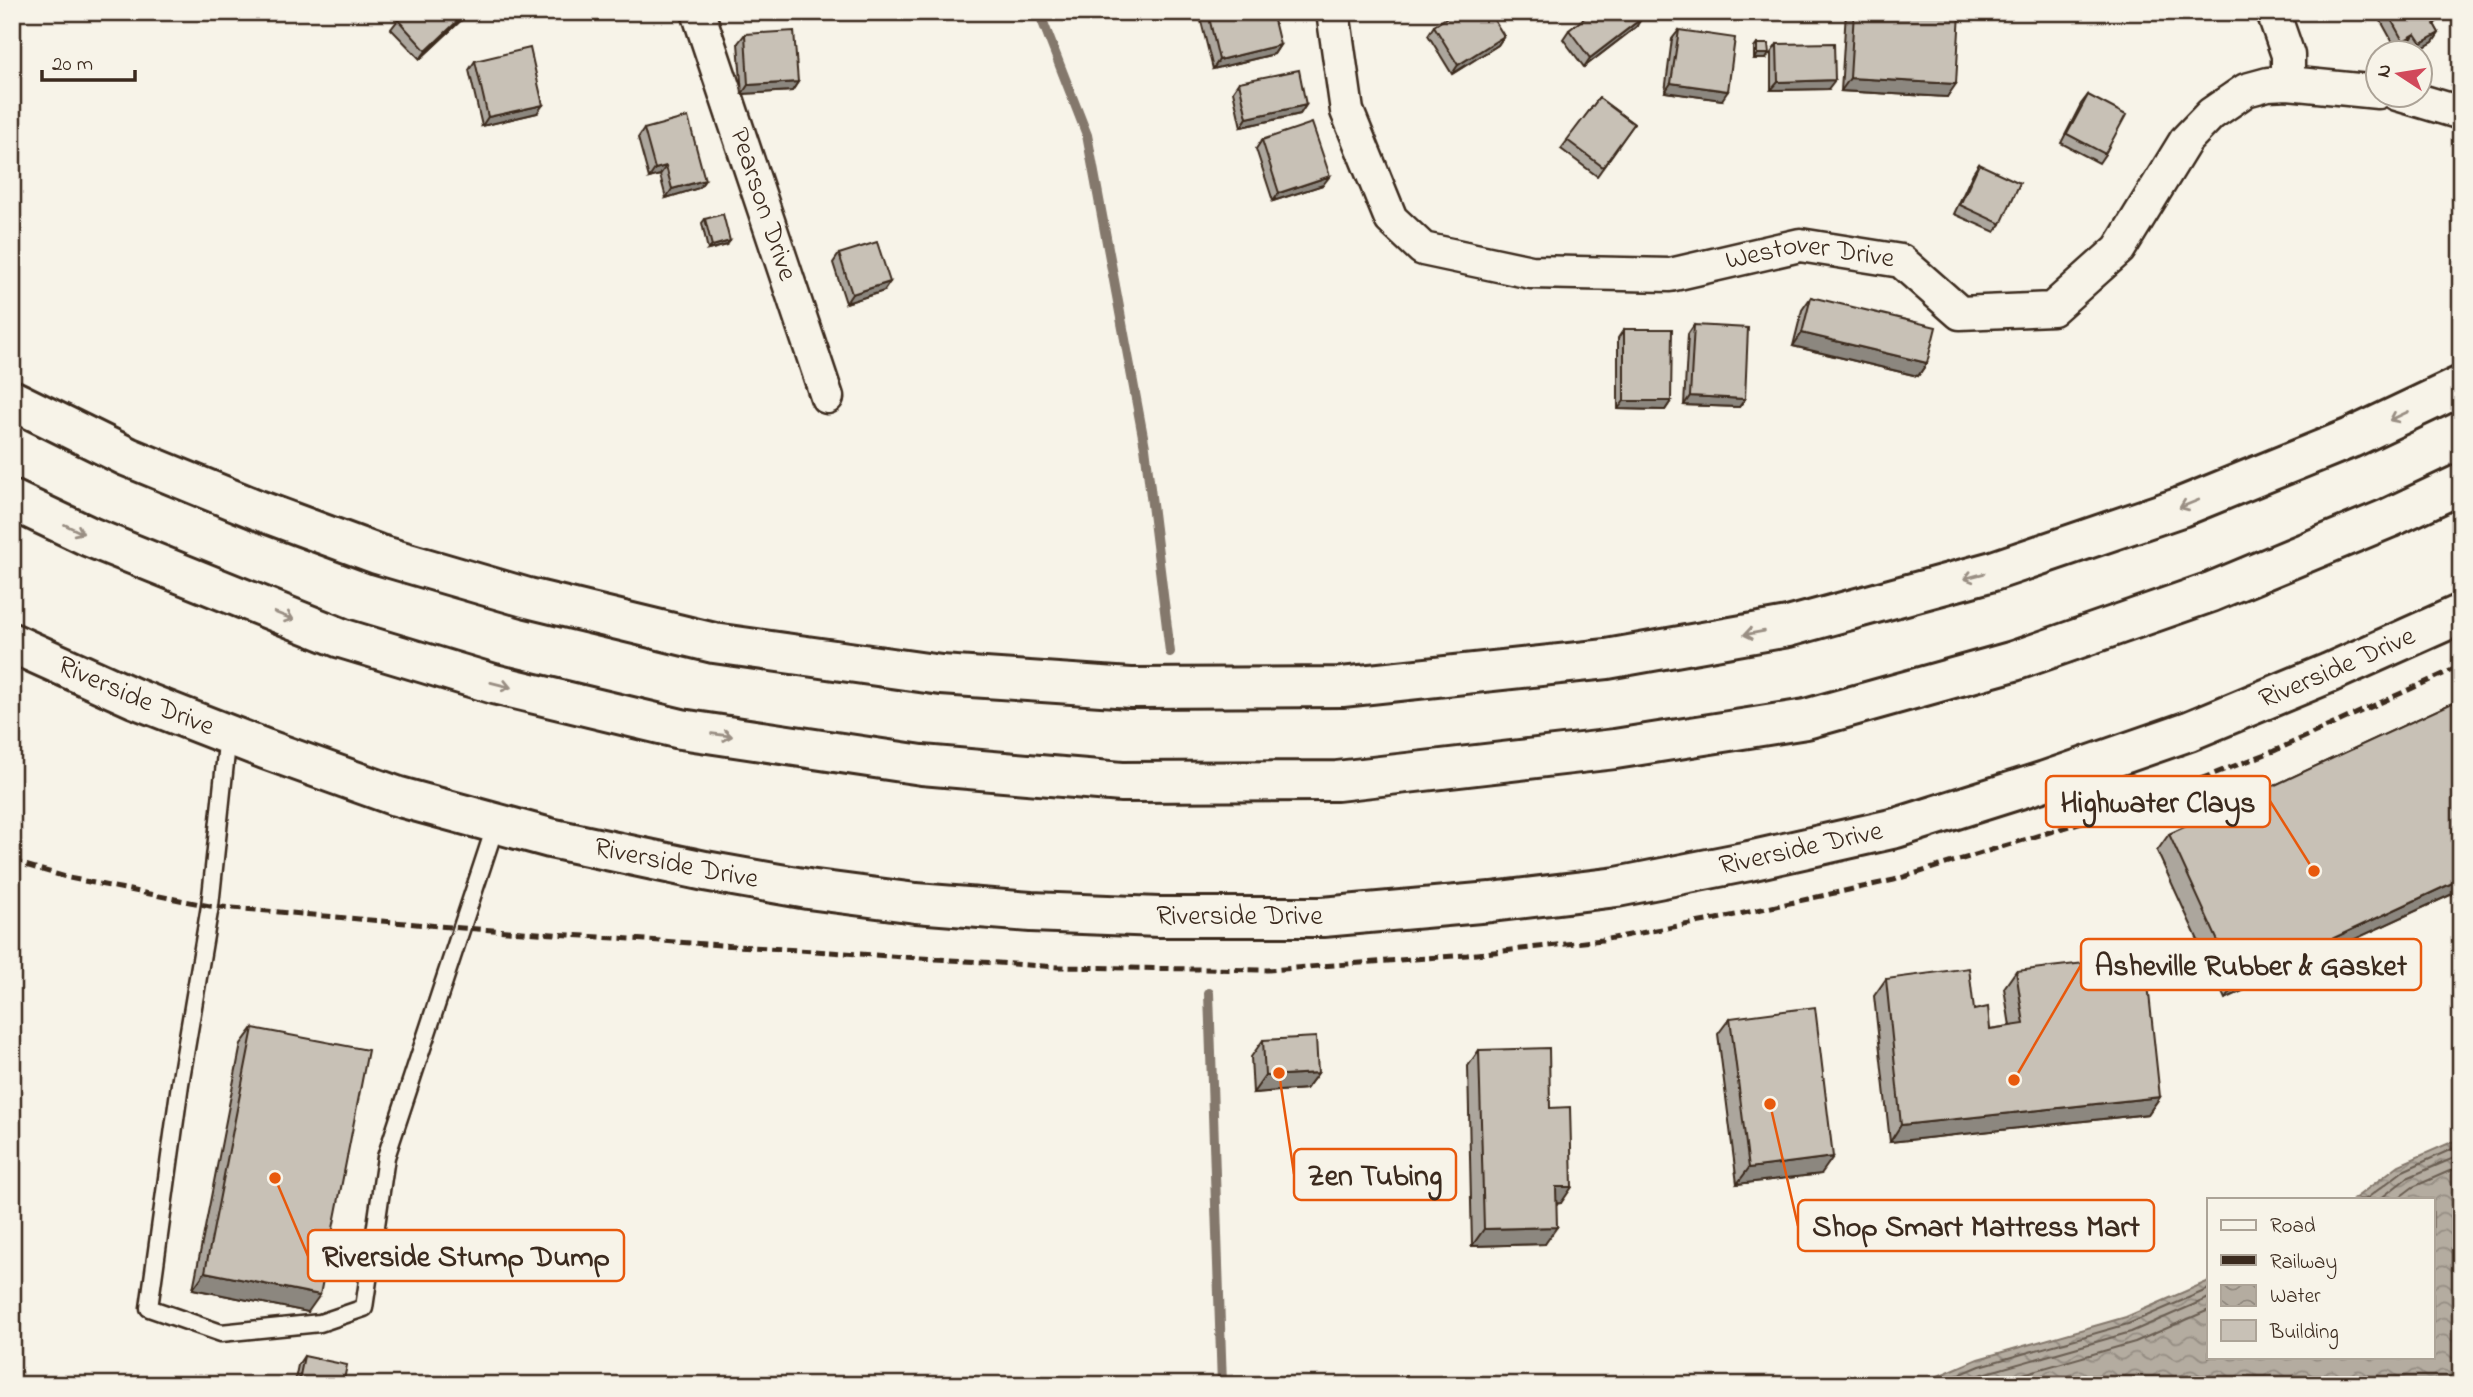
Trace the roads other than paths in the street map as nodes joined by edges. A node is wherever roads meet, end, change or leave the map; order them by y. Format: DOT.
graph roads {
  1 [pos="698,12"];
  2 [pos="1333,12"];
  3 [pos="2273,12"];
  4 [pos="2288,83"];
  5 [pos="2364,91"];
  6 [pos="2434,105"];
  7 [pos="2461,113"];
  8 [pos="2461,386"];
  9 [pos="827,397"];
  10 [pos="12,400"];
  11 [pos="2461,484"];
  12 [pos="12,500"];
  13 [pos="2461,614"];
  14 [pos="12,643"];
  15 [pos="228,734"];
  16 [pos="496,824"];
  1 -- 9 [label="street, Pearson Drive"];
  2 -- 4 [label="street, Westover Drive"];
  3 -- 4 [label="street"];
  4 -- 5 [label="street, Westover Drive"];
  6 -- 7 [label="street"];
  8 -- 10 [label="main road, one-way"];
  12 -- 11 [label="main road, one-way"];
  13 -- 16 [label="main road, Riverside Drive"];
  14 -- 15 [label="main road, Riverside Drive"];
  15 -- 16 [label="main road, Riverside Drive"];
  15 -- 16 [label="lane"];
}
